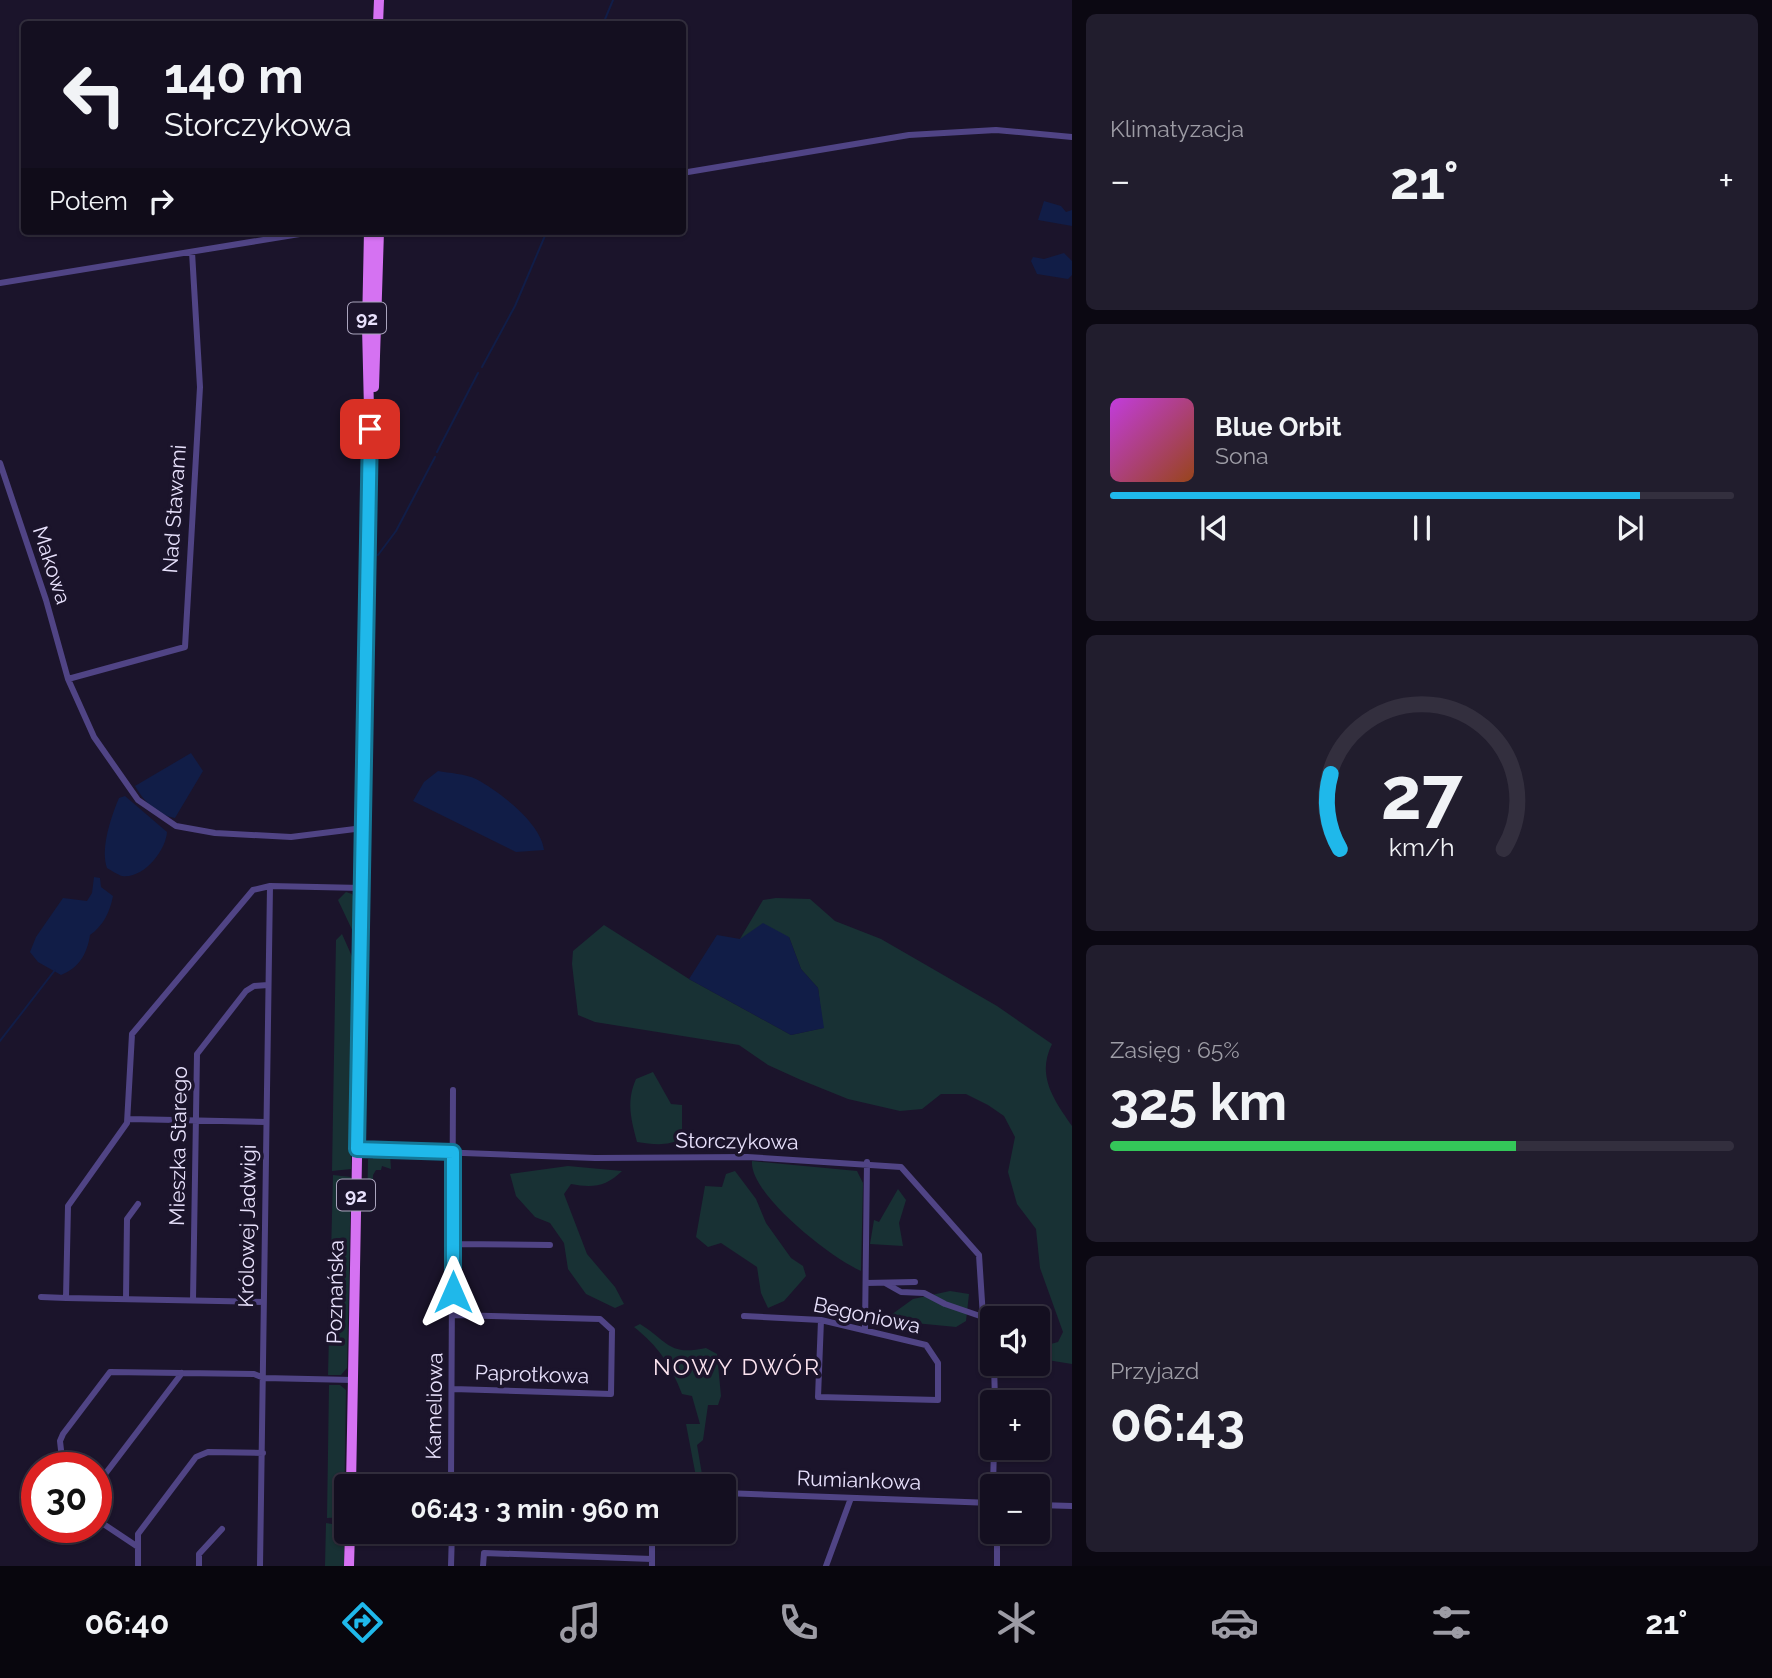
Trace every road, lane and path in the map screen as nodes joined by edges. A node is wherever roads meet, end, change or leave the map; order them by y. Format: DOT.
graph roads {
  1 [pos="379,0"];
  2 [pos="378,21"];
  3 [pos="1072,137"];
  4 [pos="686,172"];
  5 [pos="295,235"];
  6 [pos="369,235"];
  7 [pos="379,235"];
  8 [pos="192,253"];
  9 [pos="0,284"];
  10 [pos="370,405"];
  11 [pos="0,463"];
  12 [pos="68,679"];
  13 [pos="363,828"];
  14 [pos="270,886"];
  15 [pos="362,888"];
  16 [pos="268,985"];
  17 [pos="453,1090"];
  18 [pos="128,1119"];
  19 [pos="197,1120"];
  20 [pos="266,1122"];
  21 [pos="357,1149"];
  22 [pos="453,1152"];
  23 [pos="867,1162"];
  24 [pos="138,1204"];
  25 [pos="453,1244"];
  26 [pos="550,1245"];
  27 [pos="915,1282"];
  28 [pos="866,1283"];
  29 [pos="885,1283"];
  30 [pos="41,1297"];
  31 [pos="66,1298"];
  32 [pos="126,1299"];
  33 [pos="193,1300"];
  34 [pos="263,1301"];
  35 [pos="983,1306"];
  36 [pos="453,1315"];
  37 [pos="744,1316"];
  38 [pos="980,1316"];
  39 [pos="821,1320"];
  40 [pos="865,1329"];
  41 [pos="182,1373"];
  42 [pos="264,1378"];
  43 [pos="353,1380"];
  44 [pos="453,1389"];
  45 [pos="62,1452"];
  46 [pos="262,1453"];
  47 [pos="112,1465"];
  48 [pos="351,1474"];
  49 [pos="453,1474"];
  50 [pos="736,1493"];
  51 [pos="851,1498"];
  52 [pos="980,1503"];
  53 [pos="1050,1505"];
  54 [pos="1072,1506"];
  55 [pos="112,1529"];
  56 [pos="222,1529"];
  57 [pos="350,1544"];
  58 [pos="452,1544"];
  59 [pos="652,1544"];
  60 [pos="997,1544"];
  61 [pos="138,1547"];
  62 [pos="652,1563"];
  63 [pos="138,1566"];
  64 [pos="199,1566"];
  65 [pos="260,1566"];
  66 [pos="349,1566"];
  67 [pos="452,1566"];
  68 [pos="483,1566"];
  69 [pos="826,1566"];
  70 [pos="997,1566"];
  1 -- 2 [label="main road"];
  3 -- 4 [label="street"];
  5 -- 8 [label="street"];
  6 -- 10 [label="main road, 92"];
  7 -- 10 [label="main road, 92"];
  8 -- 9 [label="street"];
  8 -- 12 [label="street, Nad Stawami"];
  10 -- 13 [label="main road, 92"];
  11 -- 12 [label="street, Makowa"];
  12 -- 13 [label="street, Makowa"];
  13 -- 15 [label="main road, 92"];
  14 -- 15 [label="street"];
  14 -- 16 [label="street, Królowej Jadwigi"];
  14 -- 18 [label="street"];
  15 -- 21 [label="main road, Poznańska / 92"];
  16 -- 19 [label="street, Mieszka Starego"];
  16 -- 20 [label="street, Królowej Jadwigi"];
  17 -- 22 [label="street, Kameliowa"];
  18 -- 19 [label="street"];
  18 -- 31 [label="street"];
  19 -- 20 [label="street"];
  19 -- 33 [label="street, Mieszka Starego"];
  20 -- 34 [label="street, Królowej Jadwigi"];
  21 -- 22 [label="street, Storczykowa"];
  21 -- 43 [label="main road, Poznańska / 92"];
  22 -- 23 [label="street, Storczykowa"];
  22 -- 25 [label="street, Kameliowa"];
  23 -- 28 [label="street"];
  23 -- 35 [label="street, Storczykowa"];
  24 -- 32 [label="street"];
  25 -- 26 [label="street"];
  25 -- 36 [label="street, Kameliowa"];
  27 -- 29 [label="street"];
  28 -- 29 [label="street"];
  28 -- 40 [label="street"];
  29 -- 38 [label="street"];
  30 -- 31 [label="street"];
  31 -- 32 [label="street"];
  32 -- 33 [label="street"];
  33 -- 34 [label="street"];
  34 -- 42 [label="street, Królowej Jadwigi"];
  36 -- 44 [label="street, Kameliowa"];
  36 -- 44 [label="street, Paprotkowa"];
  37 -- 39 [label="street, Begoniowa"];
  39 -- 40 [label="street, Begoniowa"];
  39 -- 40 [label="street, Begoniowa"];
  41 -- 42 [label="street"];
  41 -- 45 [label="street"];
  41 -- 47 [label="street"];
  42 -- 43 [label="street"];
  42 -- 46 [label="street, Królowej Jadwigi"];
  43 -- 48 [label="main road, Poznańska / 92"];
  44 -- 49 [label="street, Kameliowa"];
  46 -- 61 [label="street"];
  46 -- 65 [label="street, Królowej Jadwigi"];
  50 -- 51 [label="street, Rumiankowa"];
  51 -- 52 [label="street, Rumiankowa"];
  51 -- 69 [label="street"];
  53 -- 54 [label="street"];
  55 -- 61 [label="street"];
  56 -- 64 [label="street"];
  57 -- 66 [label="main road"];
  58 -- 67 [label="street"];
  59 -- 62 [label="street"];
  60 -- 70 [label="street"];
  61 -- 63 [label="street"];
  62 -- 68 [label="street"];
}
